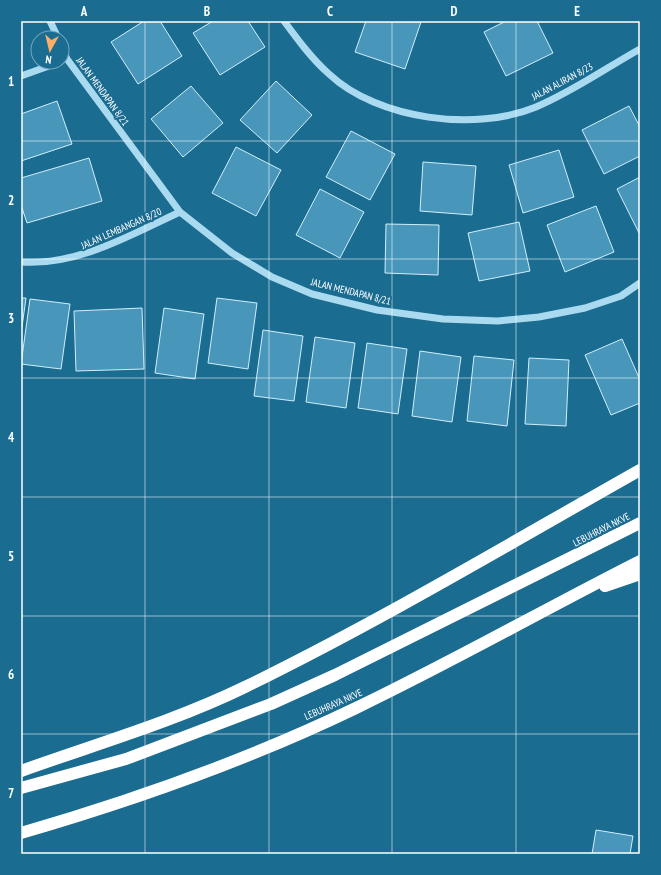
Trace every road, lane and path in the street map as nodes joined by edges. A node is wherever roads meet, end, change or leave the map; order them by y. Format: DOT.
graph roads {
  1 [pos="284,21"];
  2 [pos="640,49"];
  3 [pos="38,70"];
  4 [pos="70,70"];
  5 [pos="21,76"];
  6 [pos="180,212"];
  7 [pos="21,262"];
  8 [pos="640,283"];
  9 [pos="640,470"];
  10 [pos="640,523"];
  11 [pos="640,561"];
  12 [pos="640,574"];
  13 [pos="558,604"];
  14 [pos="21,771"];
  15 [pos="21,788"];
  16 [pos="21,833"];
  1 -- 2 [label="street, JALAN ALIRAN 8/23"];
  3 -- 5 [label="street"];
  4 -- 6 [label="street, JALAN MENDAPAN 8/21"];
  6 -- 7 [label="street, JALAN LEMBANGAN 8/20"];
  6 -- 8 [label="street, JALAN MENDAPAN 8/21"];
  9 -- 14 [label="highway"];
  10 -- 15 [label="highway, LEBUHRAYA NKVE"];
  11 -- 13 [label="highway, LEBUHRAYA NKVE"];
  12 -- 13 [label="highway"];
  13 -- 16 [label="highway, LEBUHRAYA NKVE"];
}
